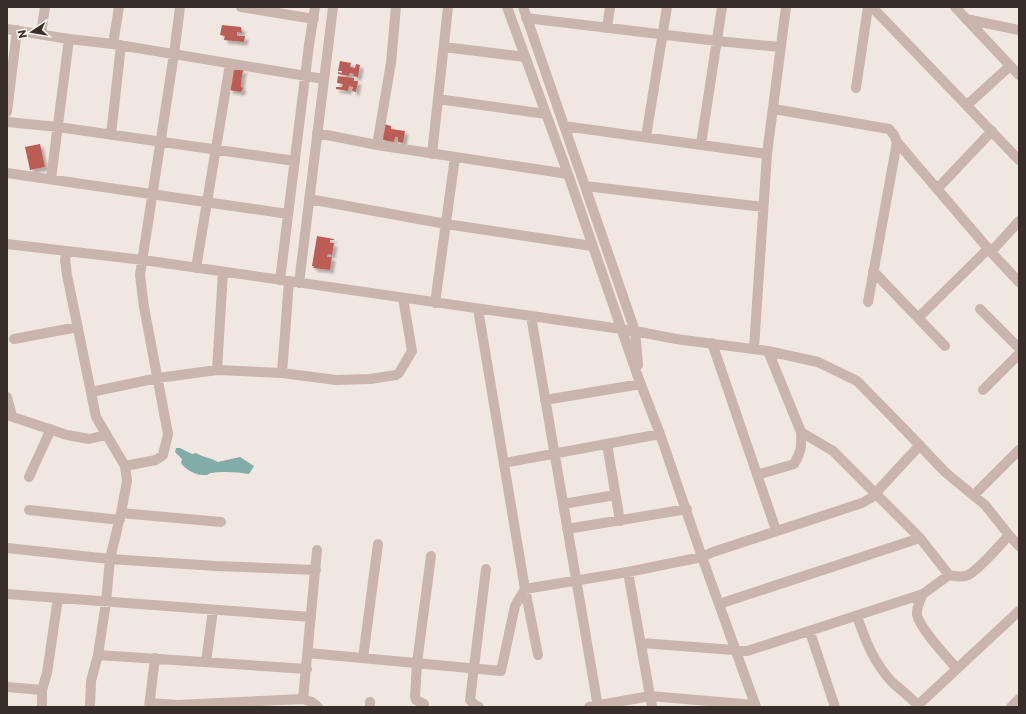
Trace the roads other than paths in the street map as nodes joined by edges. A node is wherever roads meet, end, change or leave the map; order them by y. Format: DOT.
graph roads {
  1 [pos="45,7"];
  2 [pos="119,7"];
  3 [pos="180,7"];
  4 [pos="241,7"];
  5 [pos="315,7"];
  6 [pos="333,7"];
  7 [pos="396,7"];
  8 [pos="448,7"];
  9 [pos="507,7"];
  10 [pos="523,7"];
  11 [pos="610,7"];
  12 [pos="667,7"];
  13 [pos="722,7"];
  14 [pos="786,7"];
  15 [pos="868,7"];
  16 [pos="872,7"];
  17 [pos="955,7"];
  18 [pos="256,8"];
  19 [pos="526,18"];
  20 [pos="314,19"];
  21 [pos="966,19"];
  22 [pos="606,28"];
  23 [pos="12,30"];
  24 [pos="1019,30"];
  25 [pos="42,34"];
  26 [pos="663,35"];
  27 [pos="69,39"];
  28 [pos="717,41"];
  29 [pos="117,44"];
  30 [pos="444,47"];
  31 [pos="781,47"];
  32 [pos="174,54"];
  33 [pos="526,57"];
  34 [pos="230,64"];
  35 [pos="1010,66"];
  36 [pos="306,75"];
  37 [pos="1019,75"];
  38 [pos="324,79"];
  39 [pos="8,86"];
  40 [pos="856,88"];
  41 [pos="438,99"];
  42 [pos="967,105"];
  43 [pos="774,109"];
  44 [pos="7,112"];
  45 [pos="546,114"];
  46 [pos="7,122"];
  47 [pos="564,126"];
  48 [pos="58,127"];
  49 [pos="992,131"];
  50 [pos="111,135"];
  51 [pos="317,137"];
  52 [pos="646,137"];
  53 [pos="298,138"];
  54 [pos="160,142"];
  55 [pos="897,142"];
  56 [pos="701,144"];
  57 [pos="377,146"];
  58 [pos="215,150"];
  59 [pos="432,154"];
  60 [pos="767,154"];
  61 [pos="455,157"];
  62 [pos="1019,160"];
  63 [pos="295,161"];
  64 [pos="7,173"];
  65 [pos="568,174"];
  66 [pos="293,178"];
  67 [pos="51,180"];
  68 [pos="311,182"];
  69 [pos="585,186"];
  70 [pos="937,189"];
  71 [pos="153,194"];
  72 [pos="309,199"];
  73 [pos="206,202"];
  74 [pos="764,207"];
  75 [pos="288,214"];
  76 [pos="1019,221"];
  77 [pos="446,224"];
  78 [pos="7,244"];
  79 [pos="592,246"];
  80 [pos="990,250"];
  81 [pos="67,251"];
  82 [pos="143,260"];
  83 [pos="196,268"];
  84 [pos="873,271"];
  85 [pos="223,272"];
  86 [pos="289,281"];
  87 [pos="1019,282"];
  88 [pos="403,298"];
  89 [pos="868,302"];
  90 [pos="435,303"];
  91 [pos="478,309"];
  92 [pos="980,309"];
  93 [pos="531,316"];
  94 [pos="918,318"];
  95 [pos="78,327"];
  96 [pos="622,329"];
  97 [pos="636,331"];
  98 [pos="14,339"];
  99 [pos="712,342"];
  100 [pos="945,346"];
  101 [pos="754,348"];
  102 [pos="1019,348"];
  103 [pos="768,351"];
  104 [pos="1019,354"];
  105 [pos="218,370"];
  106 [pos="282,373"];
  107 [pos="158,378"];
  108 [pos="640,380"];
  109 [pos="983,390"];
  110 [pos="91,392"];
  111 [pos="7,397"];
  112 [pos="545,400"];
  113 [pos="9,416"];
  114 [pos="51,429"];
  115 [pos="800,432"];
  116 [pos="106,434"];
  117 [pos="660,434"];
  118 [pos="607,444"];
  119 [pos="920,445"];
  120 [pos="1019,450"];
  121 [pos="554,454"];
  122 [pos="504,463"];
  123 [pos="125,466"];
  124 [pos="757,475"];
  125 [pos="29,478"];
  126 [pos="876,493"];
  127 [pos="615,495"];
  128 [pos="974,495"];
  129 [pos="563,504"];
  130 [pos="687,509"];
  131 [pos="29,510"];
  132 [pos="120,516"];
  133 [pos="620,521"];
  134 [pos="222,522"];
  135 [pos="567,529"];
  136 [pos="776,530"];
  137 [pos="1009,535"];
  138 [pos="920,538"];
  139 [pos="378,544"];
  140 [pos="1019,546"];
  141 [pos="7,548"];
  142 [pos="317,550"];
  143 [pos="431,556"];
  144 [pos="702,557"];
  145 [pos="110,559"];
  146 [pos="486,569"];
  147 [pos="316,570"];
  148 [pos="628,572"];
  149 [pos="949,575"];
  150 [pos="576,580"];
  151 [pos="524,589"];
  152 [pos="923,594"];
  153 [pos="7,597"];
  154 [pos="58,598"];
  155 [pos="106,602"];
  156 [pos="719,604"];
  157 [pos="213,610"];
  158 [pos="1019,611"];
  159 [pos="857,616"];
  160 [pos="311,617"];
  161 [pos="810,632"];
  162 [pos="641,643"];
  163 [pos="735,650"];
  164 [pos="308,653"];
  165 [pos="98,655"];
  166 [pos="538,656"];
  167 [pos="155,658"];
  168 [pos="363,658"];
  169 [pos="206,662"];
  170 [pos="417,663"];
  171 [pos="473,668"];
  172 [pos="306,669"];
  173 [pos="957,669"];
  174 [pos="7,687"];
  175 [pos="42,690"];
  176 [pos="650,696"];
  177 [pos="303,699"];
  178 [pos="1019,700"];
  179 [pos="149,705"];
  180 [pos="595,706"];
  181 [pos="755,706"];
  182 [pos="918,706"];
  183 [pos="42,707"];
  184 [pos="90,707"];
  185 [pos="318,707"];
  186 [pos="424,707"];
  187 [pos="478,707"];
  188 [pos="652,707"];
  189 [pos="835,707"];
  190 [pos="1011,707"];
  1 -- 25 [label="street"];
  2 -- 29 [label="street"];
  3 -- 32 [label="street"];
  4 -- 18 [label="street"];
  5 -- 20 [label="street"];
  6 -- 38 [label="street"];
  7 -- 57 [label="street"];
  8 -- 30 [label="street"];
  9 -- 33 [label="street"];
  10 -- 19 [label="street"];
  11 -- 22 [label="street"];
  12 -- 26 [label="street"];
  13 -- 28 [label="street"];
  14 -- 31 [label="street"];
  15 -- 40 [label="street"];
  16 -- 42 [label="street"];
  17 -- 21 [label="street"];
  18 -- 20 [label="street"];
  19 -- 22 [label="street"];
  19 -- 47 [label="street"];
  20 -- 36 [label="street"];
  21 -- 24 [label="street"];
  21 -- 35 [label="street"];
  22 -- 26 [label="street"];
  23 -- 25 [label="street"];
  23 -- 39 [label="street"];
  25 -- 27 [label="street"];
  26 -- 28 [label="street"];
  26 -- 52 [label="street"];
  27 -- 29 [label="street"];
  27 -- 48 [label="street"];
  28 -- 31 [label="street"];
  28 -- 56 [label="street"];
  29 -- 32 [label="street"];
  29 -- 50 [label="street"];
  30 -- 33 [label="street"];
  30 -- 41 [label="street"];
  31 -- 43 [label="street"];
  32 -- 34 [label="street"];
  32 -- 54 [label="street"];
  33 -- 45 [label="street"];
  34 -- 36 [label="street"];
  34 -- 58 [label="street"];
  35 -- 37 [label="street"];
  35 -- 42 [label="street"];
  36 -- 38 [label="street"];
  36 -- 53 [label="street"];
  38 -- 51 [label="street"];
  39 -- 44 [label="street"];
  41 -- 45 [label="street"];
  41 -- 59 [label="street"];
  42 -- 49 [label="street"];
  43 -- 55 [label="street"];
  43 -- 60 [label="street"];
  45 -- 65 [label="street"];
  46 -- 48 [label="street"];
  47 -- 52 [label="street"];
  47 -- 69 [label="street"];
  48 -- 50 [label="street"];
  48 -- 67 [label="street"];
  49 -- 62 [label="street"];
  49 -- 70 [label="street"];
  50 -- 54 [label="street"];
  51 -- 53 [label="street"];
  51 -- 57 [label="street"];
  51 -- 68 [label="street"];
  52 -- 56 [label="street"];
  53 -- 63 [label="street"];
  54 -- 58 [label="street"];
  54 -- 71 [label="street"];
  55 -- 70 [label="street"];
  55 -- 84 [label="street"];
  56 -- 60 [label="street"];
  57 -- 59 [label="street"];
  58 -- 63 [label="street"];
  58 -- 73 [label="street"];
  59 -- 61 [label="street"];
  60 -- 74 [label="street"];
  61 -- 65 [label="street"];
  61 -- 77 [label="street"];
  63 -- 66 [label="street"];
  64 -- 67 [label="street"];
  65 -- 79 [label="street"];
  66 -- 68 [label="street"];
  66 -- 75 [label="street"];
  67 -- 71 [label="street"];
  68 -- 72 [label="street"];
  69 -- 74 [label="street"];
  69 -- 97 [label="street"];
  70 -- 80 [label="street"];
  71 -- 73 [label="street"];
  71 -- 82 [label="street"];
  72 -- 77 [label="street"];
  72 -- 86 [label="street"];
  73 -- 75 [label="street"];
  73 -- 83 [label="street"];
  74 -- 101 [label="street"];
  75 -- 86 [label="street"];
  76 -- 80 [label="street"];
  77 -- 79 [label="street"];
  77 -- 90 [label="street"];
  78 -- 81 [label="street"];
  79 -- 96 [label="street"];
  80 -- 87 [label="street"];
  80 -- 94 [label="street"];
  81 -- 82 [label="street"];
  81 -- 95 [label="street"];
  82 -- 83 [label="street"];
  82 -- 107 [label="street"];
  83 -- 85 [label="street"];
  84 -- 89 [label="street"];
  84 -- 94 [label="street"];
  85 -- 86 [label="street"];
  85 -- 105 [label="street"];
  86 -- 88 [label="street"];
  86 -- 106 [label="street"];
  88 -- 90 [label="street"];
  88 -- 106 [label="street"];
  90 -- 91 [label="street"];
  91 -- 93 [label="street"];
  91 -- 122 [label="street"];
  92 -- 102 [label="street"];
  93 -- 96 [label="street"];
  93 -- 112 [label="street"];
  94 -- 100 [label="street"];
  95 -- 98 [label="street"];
  95 -- 110 [label="street"];
  96 -- 97 [label="street"];
  96 -- 108 [label="street"];
  97 -- 99 [label="street"];
  97 -- 108 [label="street"];
  99 -- 101 [label="street"];
  99 -- 124 [label="street"];
  101 -- 103 [label="street"];
  103 -- 115 [label="street"];
  103 -- 119 [label="street"];
  104 -- 109 [label="street"];
  105 -- 106 [label="street"];
  105 -- 107 [label="street"];
  107 -- 110 [label="street"];
  107 -- 123 [label="street"];
  108 -- 112 [label="street"];
  108 -- 117 [label="street"];
  110 -- 116 [label="street"];
  111 -- 113 [label="street"];
  112 -- 121 [label="street"];
  113 -- 114 [label="street"];
  114 -- 116 [label="street"];
  114 -- 125 [label="street"];
  115 -- 124 [label="street"];
  115 -- 126 [label="street"];
  116 -- 123 [label="street"];
  117 -- 118 [label="street"];
  117 -- 130 [label="street"];
  118 -- 121 [label="street"];
  118 -- 127 [label="street"];
  119 -- 126 [label="street"];
  119 -- 128 [label="street"];
  120 -- 128 [label="street"];
  121 -- 122 [label="street"];
  121 -- 129 [label="street"];
  122 -- 151 [label="street"];
  123 -- 132 [label="street"];
  124 -- 136 [label="street"];
  126 -- 136 [label="street"];
  126 -- 138 [label="street"];
  127 -- 129 [label="street"];
  127 -- 133 [label="street"];
  128 -- 137 [label="street"];
  129 -- 135 [label="street"];
  130 -- 133 [label="street"];
  130 -- 144 [label="street"];
  131 -- 132 [label="street"];
  132 -- 134 [label="street"];
  132 -- 145 [label="street"];
  133 -- 135 [label="street"];
  135 -- 150 [label="street"];
  136 -- 144 [label="street"];
  137 -- 140 [label="street"];
  137 -- 149 [label="street"];
  138 -- 149 [label="street"];
  138 -- 156 [label="street"];
  139 -- 168 [label="street"];
  141 -- 145 [label="street"];
  142 -- 147 [label="street"];
  143 -- 170 [label="street"];
  144 -- 148 [label="street"];
  144 -- 156 [label="street"];
  145 -- 147 [label="street"];
  145 -- 155 [label="street"];
  146 -- 171 [label="street"];
  147 -- 160 [label="street"];
  148 -- 150 [label="street"];
  148 -- 162 [label="street"];
  149 -- 152 [label="street"];
  150 -- 151 [label="street"];
  150 -- 180 [label="street"];
  151 -- 166 [label="street"];
  151 -- 171 [label="street"];
  152 -- 159 [label="street"];
  152 -- 173 [label="street"];
  153 -- 154 [label="street"];
  154 -- 155 [label="street"];
  154 -- 175 [label="street"];
  155 -- 157 [label="street"];
  155 -- 165 [label="street"];
  156 -- 163 [label="street"];
  157 -- 160 [label="street"];
  157 -- 169 [label="street"];
  158 -- 173 [label="street"];
  159 -- 161 [label="street"];
  159 -- 182 [label="street"];
  160 -- 164 [label="street"];
  161 -- 163 [label="street"];
  161 -- 189 [label="street"];
  162 -- 163 [label="street"];
  162 -- 176 [label="street"];
  163 -- 181 [label="street"];
  164 -- 168 [label="street"];
  164 -- 172 [label="street"];
  165 -- 167 [label="street"];
  165 -- 184 [label="street"];
  167 -- 169 [label="street"];
  167 -- 179 [label="street"];
  168 -- 170 [label="street"];
  169 -- 172 [label="street"];
  170 -- 171 [label="street"];
  170 -- 186 [label="street"];
  171 -- 187 [label="street"];
  172 -- 177 [label="street"];
  173 -- 182 [label="street"];
  174 -- 175 [label="street"];
  175 -- 183 [label="street"];
  176 -- 180 [label="street"];
  176 -- 181 [label="street"];
  176 -- 188 [label="street"];
  177 -- 179 [label="street"];
  177 -- 185 [label="street"];
  178 -- 190 [label="street"];
}
